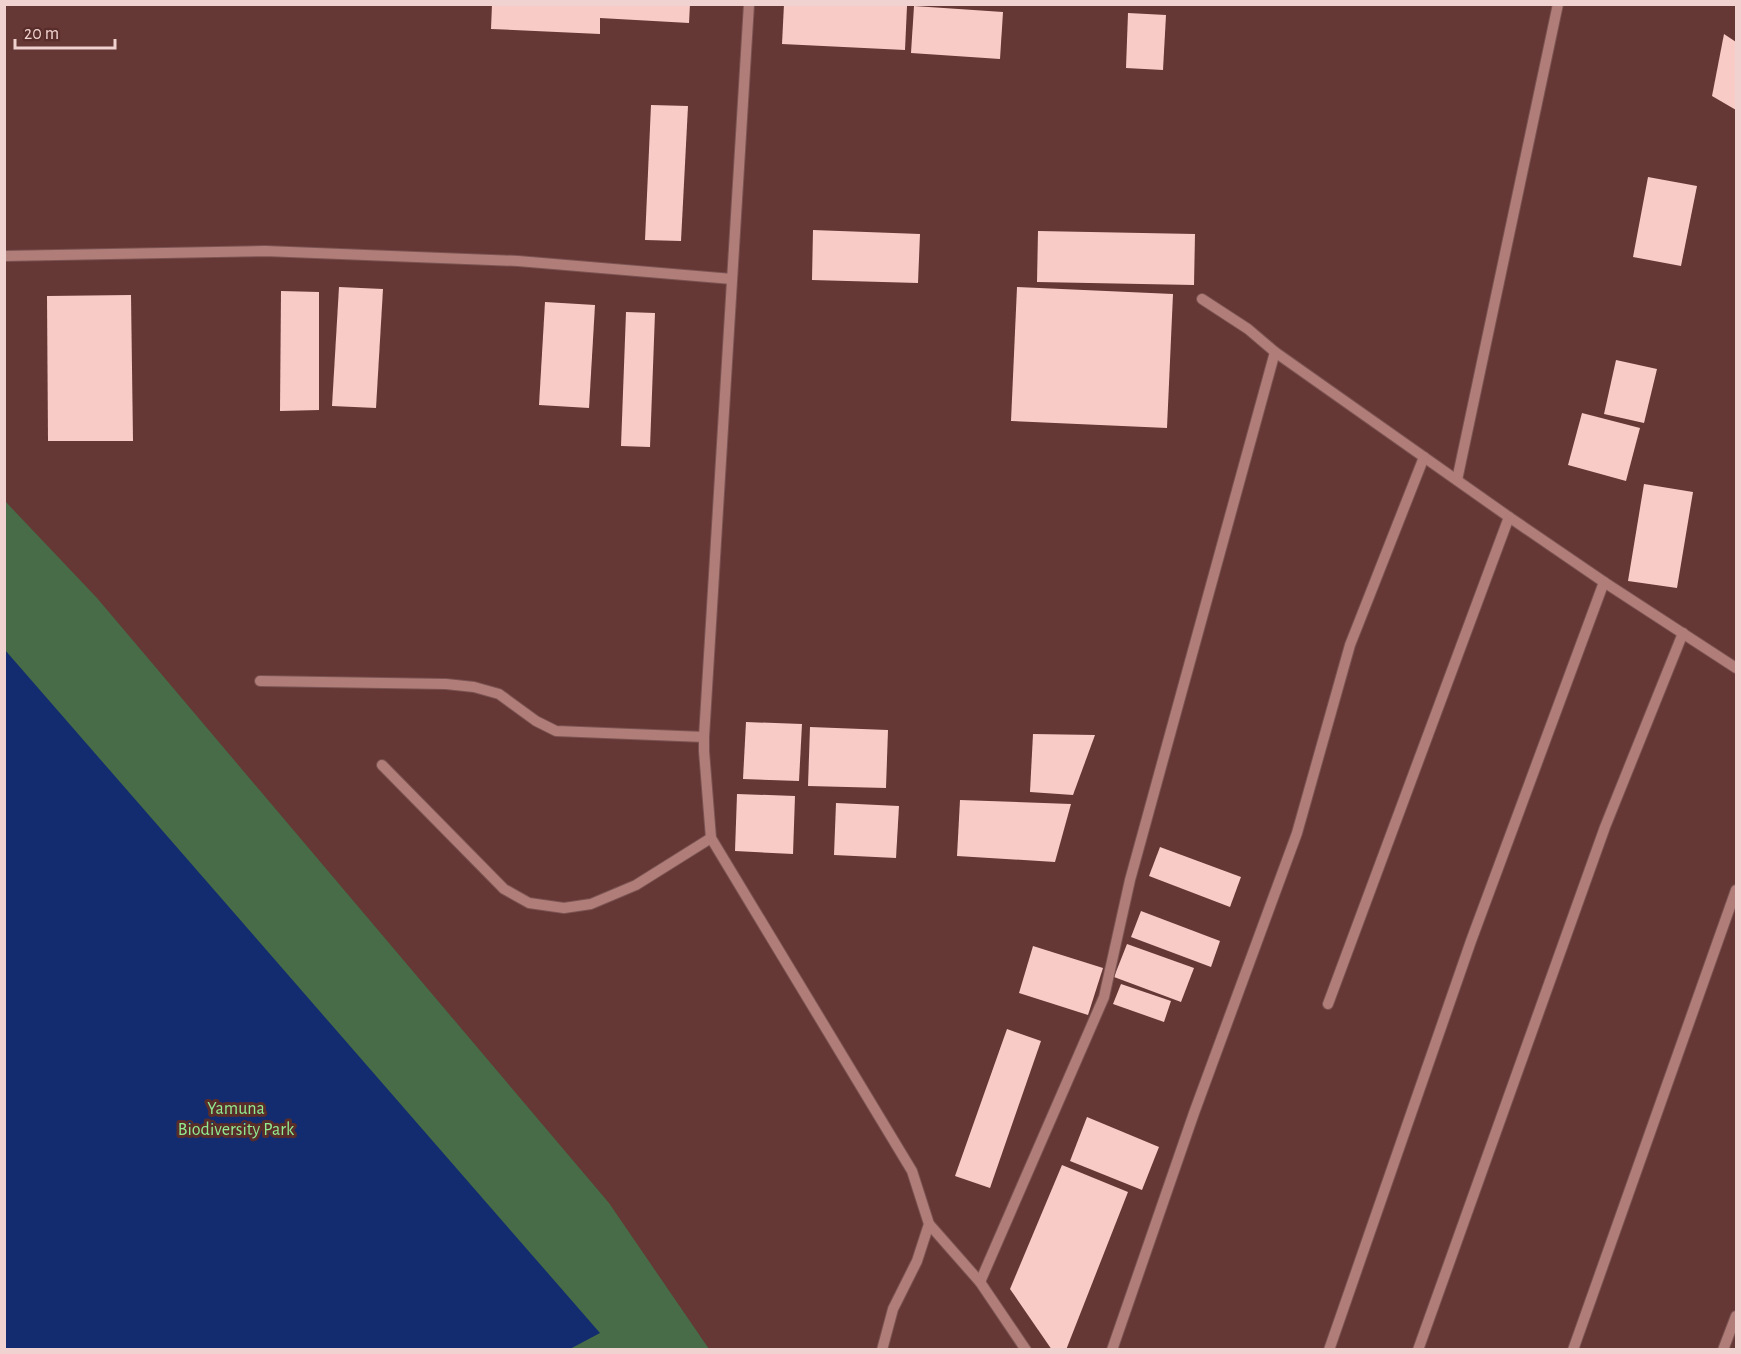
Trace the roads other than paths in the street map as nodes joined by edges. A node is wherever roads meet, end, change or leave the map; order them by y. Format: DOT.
graph roads {
  1 [pos="749,4"];
  2 [pos="1558,4"];
  3 [pos="4,256"];
  4 [pos="732,279"];
  5 [pos="1202,299"];
  6 [pos="1275,352"];
  7 [pos="1424,457"];
  8 [pos="1457,480"];
  9 [pos="1509,517"];
  10 [pos="1604,582"];
  11 [pos="1683,633"];
  12 [pos="1737,668"];
  13 [pos="260,681"];
  14 [pos="704,737"];
  15 [pos="382,765"];
  16 [pos="711,838"];
  17 [pos="1737,890"];
  18 [pos="1328,1004"];
  19 [pos="929,1224"];
  20 [pos="980,1282"];
  21 [pos="1737,1316"];
  22 [pos="882,1350"];
  23 [pos="1026,1350"];
  24 [pos="1112,1350"];
  25 [pos="1329,1350"];
  26 [pos="1418,1350"];
  27 [pos="1573,1350"];
  28 [pos="1723,1350"];
  1 -- 4 [label="street"];
  2 -- 8 [label="street"];
  3 -- 4 [label="street"];
  4 -- 14 [label="street"];
  5 -- 6 [label="street"];
  6 -- 7 [label="street"];
  6 -- 20 [label="street"];
  7 -- 8 [label="street"];
  7 -- 24 [label="street"];
  8 -- 9 [label="street"];
  9 -- 10 [label="street"];
  9 -- 18 [label="street"];
  10 -- 11 [label="street"];
  10 -- 25 [label="street"];
  11 -- 12 [label="street"];
  11 -- 26 [label="street"];
  13 -- 14 [label="street"];
  14 -- 16 [label="street"];
  15 -- 16 [label="street"];
  16 -- 19 [label="street"];
  17 -- 27 [label="street"];
  19 -- 20 [label="street"];
  19 -- 22 [label="street"];
  20 -- 23 [label="street"];
  21 -- 28 [label="street"];
}
